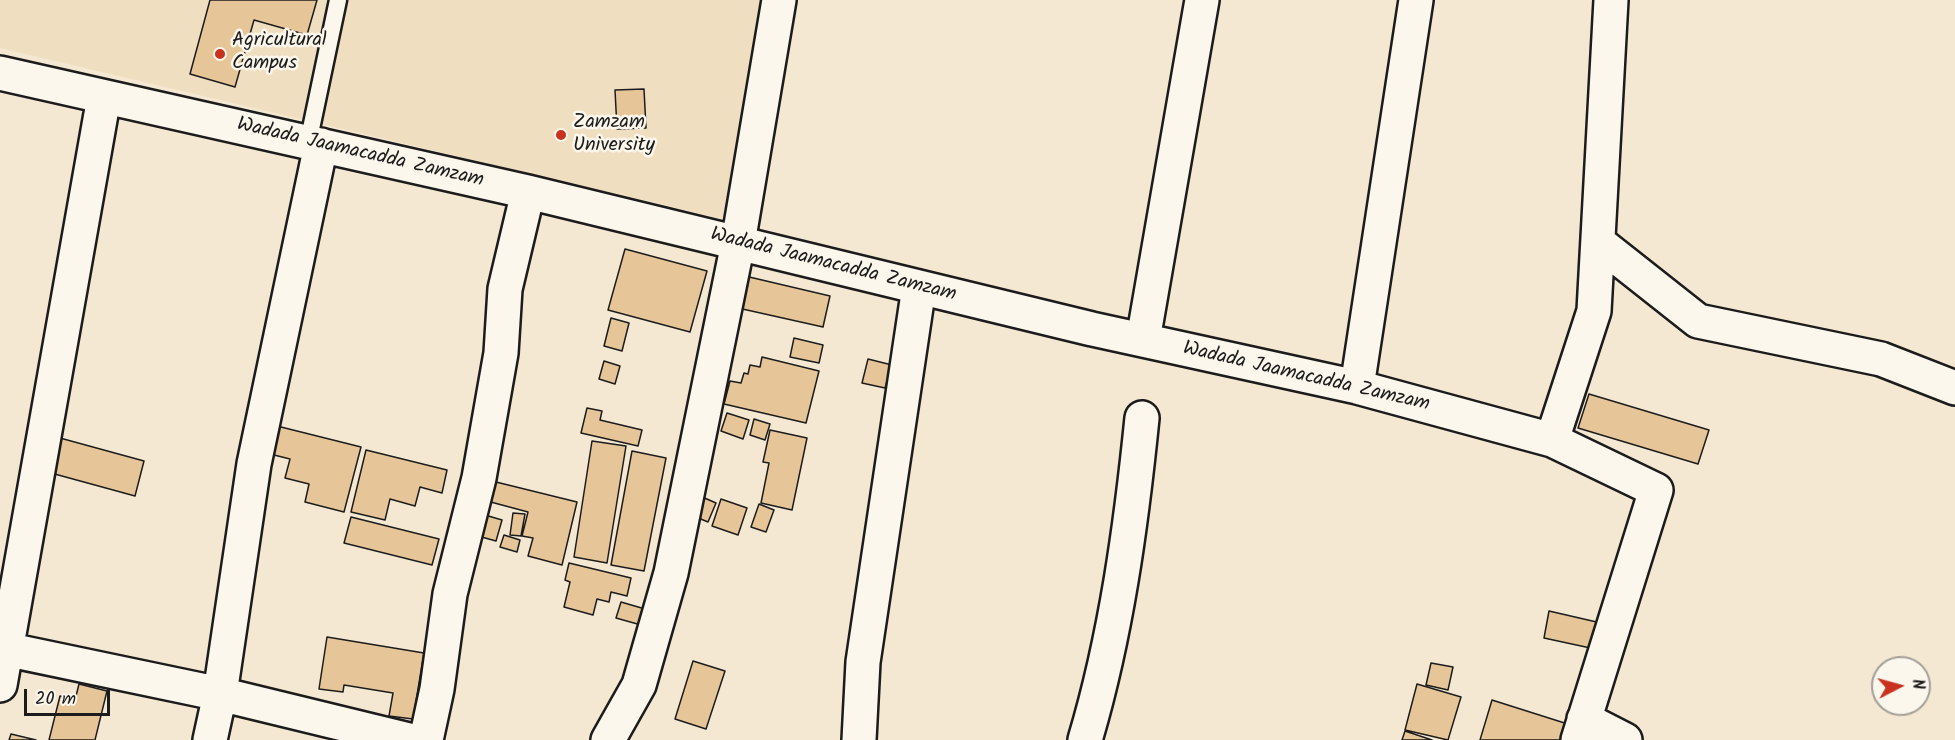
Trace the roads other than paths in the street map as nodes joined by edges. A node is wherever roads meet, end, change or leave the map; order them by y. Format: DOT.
graph roads {
  1 [pos="338,0"];
  2 [pos="779,0"];
  3 [pos="1202,0"];
  4 [pos="1416,0"];
  5 [pos="1611,0"];
  6 [pos="0,73"];
  7 [pos="104,97"];
  8 [pos="314,144"];
  9 [pos="528,192"];
  10 [pos="1598,242"];
  11 [pos="738,243"];
  12 [pos="920,287"];
  13 [pos="1143,340"];
  14 [pos="1357,387"];
  15 [pos="1955,388"];
  16 [pos="1142,418"];
  17 [pos="1552,440"];
  18 [pos="3,649"];
  19 [pos="0,685"];
  20 [pos="220,694"];
  21 [pos="1581,730"];
  22 [pos="210,740"];
  23 [pos="409,740"];
  24 [pos="426,740"];
  25 [pos="608,740"];
  26 [pos="859,740"];
  27 [pos="1085,740"];
  28 [pos="1625,740"];
  1 -- 8 [label="lane"];
  2 -- 11 [label="street"];
  3 -- 13 [label="street"];
  4 -- 14 [label="street"];
  5 -- 10 [label="street"];
  6 -- 7 [label="street, Wadada Jaamacadda Zamzam"];
  7 -- 8 [label="street, Wadada Jaamacadda Zamzam"];
  7 -- 18 [label="street"];
  8 -- 9 [label="street, Wadada Jaamacadda Zamzam"];
  8 -- 20 [label="street"];
  9 -- 11 [label="street, Wadada Jaamacadda Zamzam"];
  9 -- 24 [label="street"];
  10 -- 15 [label="street"];
  10 -- 17 [label="street"];
  11 -- 12 [label="street, Wadada Jaamacadda Zamzam"];
  11 -- 25 [label="street"];
  12 -- 13 [label="street, Wadada Jaamacadda Zamzam"];
  12 -- 26 [label="street"];
  13 -- 14 [label="street, Wadada Jaamacadda Zamzam"];
  14 -- 17 [label="street, Wadada Jaamacadda Zamzam"];
  16 -- 27 [label="street"];
  17 -- 21 [label="street, Wadada Jaamacadda Zamzam"];
  18 -- 19 [label="street"];
  18 -- 20 [label="street"];
  20 -- 22 [label="street"];
  20 -- 23 [label="street"];
  21 -- 28 [label="street"];
}
